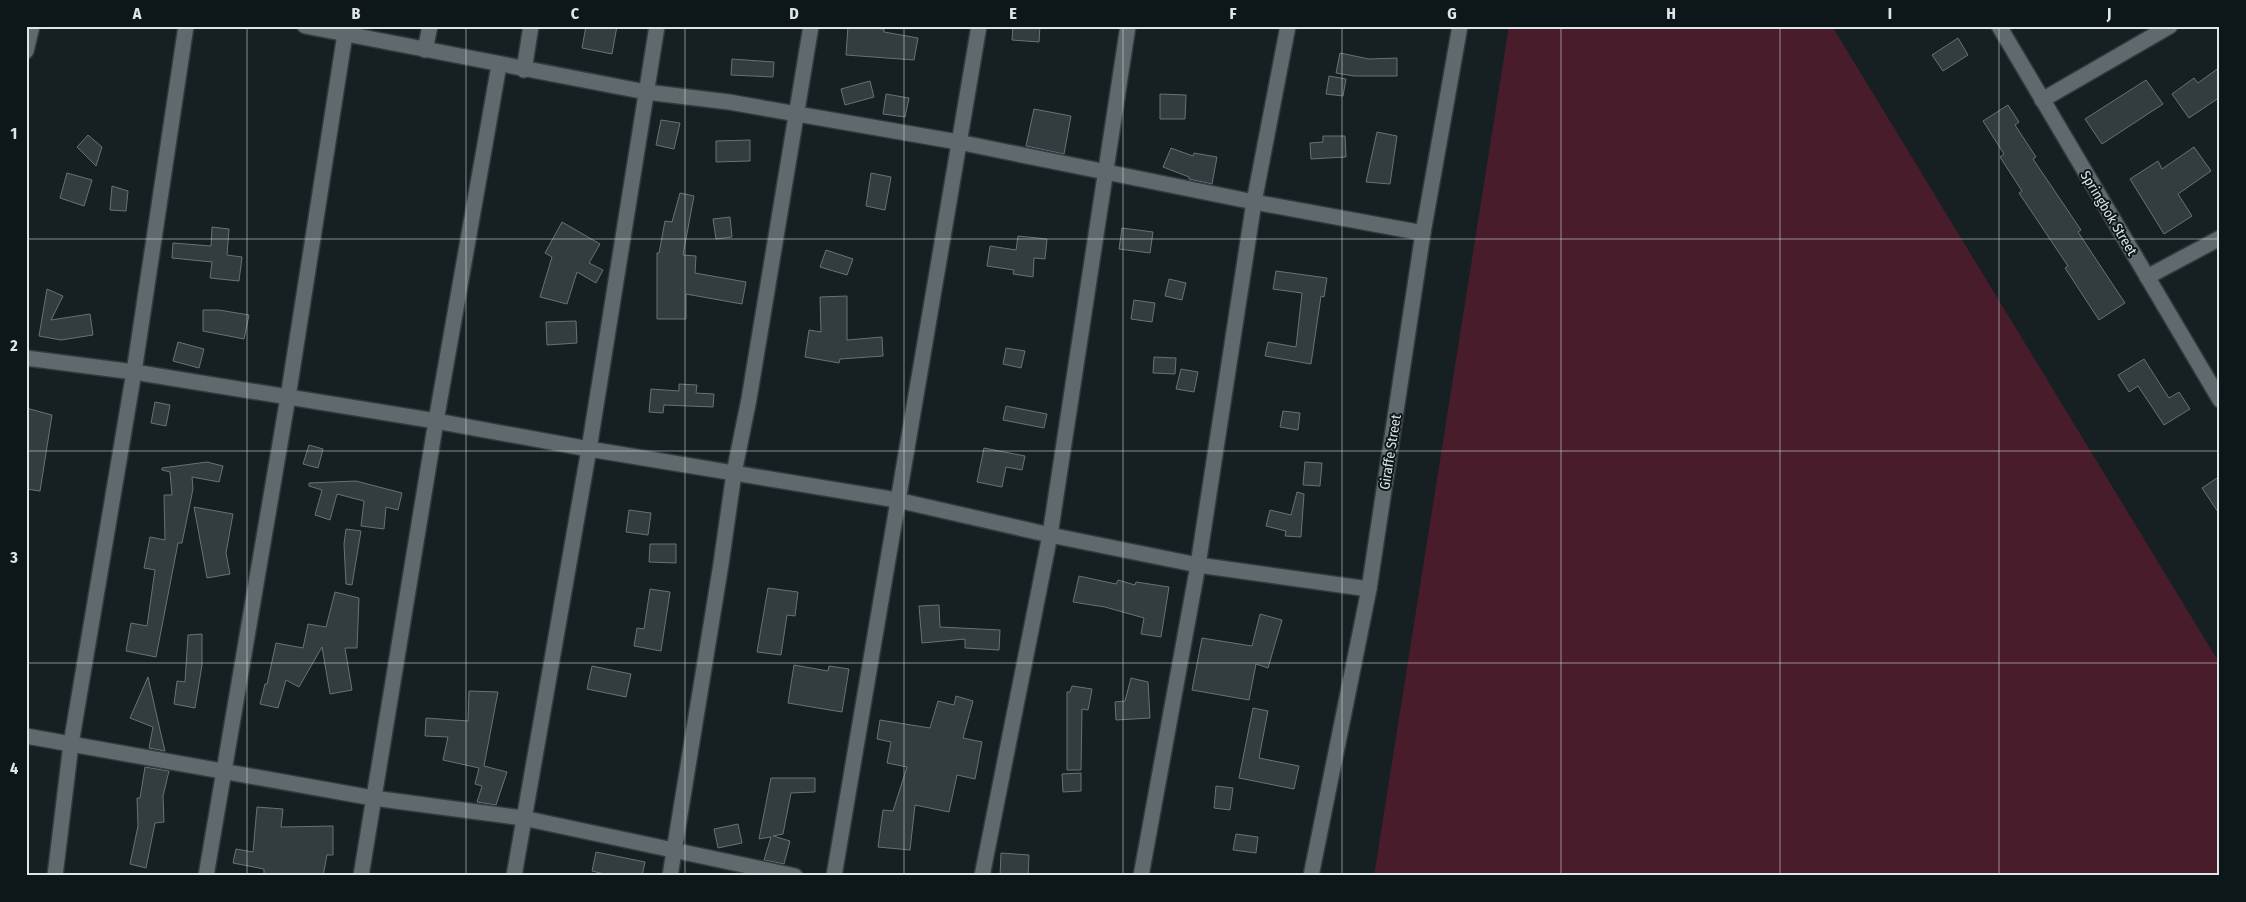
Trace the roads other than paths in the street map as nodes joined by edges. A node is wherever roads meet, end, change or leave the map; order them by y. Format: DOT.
graph roads {
  1 [pos="32,26"];
  2 [pos="186,26"];
  3 [pos="305,26"];
  4 [pos="430,26"];
  5 [pos="531,26"];
  6 [pos="657,26"];
  7 [pos="811,26"];
  8 [pos="979,26"];
  9 [pos="1128,26"];
  10 [pos="1288,26"];
  11 [pos="1460,26"];
  12 [pos="1998,26"];
  13 [pos="2170,26"];
  14 [pos="345,34"];
  15 [pos="425,50"];
  16 [pos="26,51"];
  17 [pos="499,65"];
  18 [pos="524,70"];
  19 [pos="646,92"];
  20 [pos="2042,100"];
  21 [pos="798,115"];
  22 [pos="958,142"];
  23 [pos="1105,172"];
  24 [pos="1254,202"];
  25 [pos="1423,233"];
  26 [pos="2220,238"];
  27 [pos="2147,277"];
  28 [pos="26,358"];
  29 [pos="134,372"];
  30 [pos="288,397"];
  31 [pos="2220,400"];
  32 [pos="436,421"];
  33 [pos="589,449"];
  34 [pos="734,473"];
  35 [pos="898,500"];
  36 [pos="1050,535"];
  37 [pos="1198,565"];
  38 [pos="1368,590"];
  39 [pos="26,736"];
  40 [pos="72,744"];
  41 [pos="223,772"];
  42 [pos="373,798"];
  43 [pos="522,818"];
  44 [pos="674,849"];
  45 [pos="55,876"];
  46 [pos="206,876"];
  47 [pos="361,876"];
  48 [pos="514,876"];
  49 [pos="670,876"];
  50 [pos="795,876"];
  51 [pos="834,876"];
  52 [pos="982,876"];
  53 [pos="1140,876"];
  54 [pos="1311,876"];
  1 -- 16 [label="street"];
  2 -- 29 [label="street"];
  3 -- 14 [label="street"];
  4 -- 15 [label="street"];
  5 -- 18 [label="street"];
  6 -- 19 [label="street"];
  7 -- 21 [label="street"];
  8 -- 22 [label="street"];
  9 -- 23 [label="street"];
  10 -- 24 [label="street"];
  11 -- 25 [label="street, Giraffe Street"];
  12 -- 20 [label="street, Springbok Street"];
  13 -- 20 [label="street"];
  14 -- 15 [label="street"];
  14 -- 30 [label="street"];
  15 -- 17 [label="street"];
  17 -- 18 [label="street"];
  17 -- 32 [label="street"];
  18 -- 19 [label="street"];
  19 -- 21 [label="street"];
  19 -- 33 [label="street"];
  20 -- 27 [label="street, Springbok Street"];
  21 -- 22 [label="street"];
  21 -- 34 [label="street"];
  22 -- 23 [label="street"];
  22 -- 35 [label="street"];
  23 -- 24 [label="street"];
  23 -- 36 [label="street"];
  24 -- 25 [label="street"];
  24 -- 37 [label="street"];
  25 -- 38 [label="street, Giraffe Street"];
  26 -- 27 [label="street"];
  27 -- 31 [label="street, Springbok Street"];
  28 -- 29 [label="street"];
  29 -- 30 [label="street"];
  29 -- 40 [label="street"];
  30 -- 32 [label="street"];
  30 -- 41 [label="street"];
  32 -- 33 [label="street"];
  32 -- 42 [label="street"];
  33 -- 34 [label="street"];
  33 -- 43 [label="street"];
  34 -- 35 [label="street"];
  34 -- 44 [label="street"];
  35 -- 36 [label="street"];
  35 -- 51 [label="street"];
  36 -- 37 [label="street"];
  36 -- 52 [label="street"];
  37 -- 38 [label="street"];
  37 -- 53 [label="street"];
  38 -- 54 [label="street, Giraffe Street"];
  39 -- 40 [label="street"];
  40 -- 41 [label="street"];
  40 -- 45 [label="street"];
  41 -- 42 [label="street"];
  41 -- 46 [label="street"];
  42 -- 43 [label="street"];
  42 -- 47 [label="street"];
  43 -- 44 [label="street"];
  43 -- 48 [label="street"];
  44 -- 49 [label="street"];
  44 -- 50 [label="street"];
}
